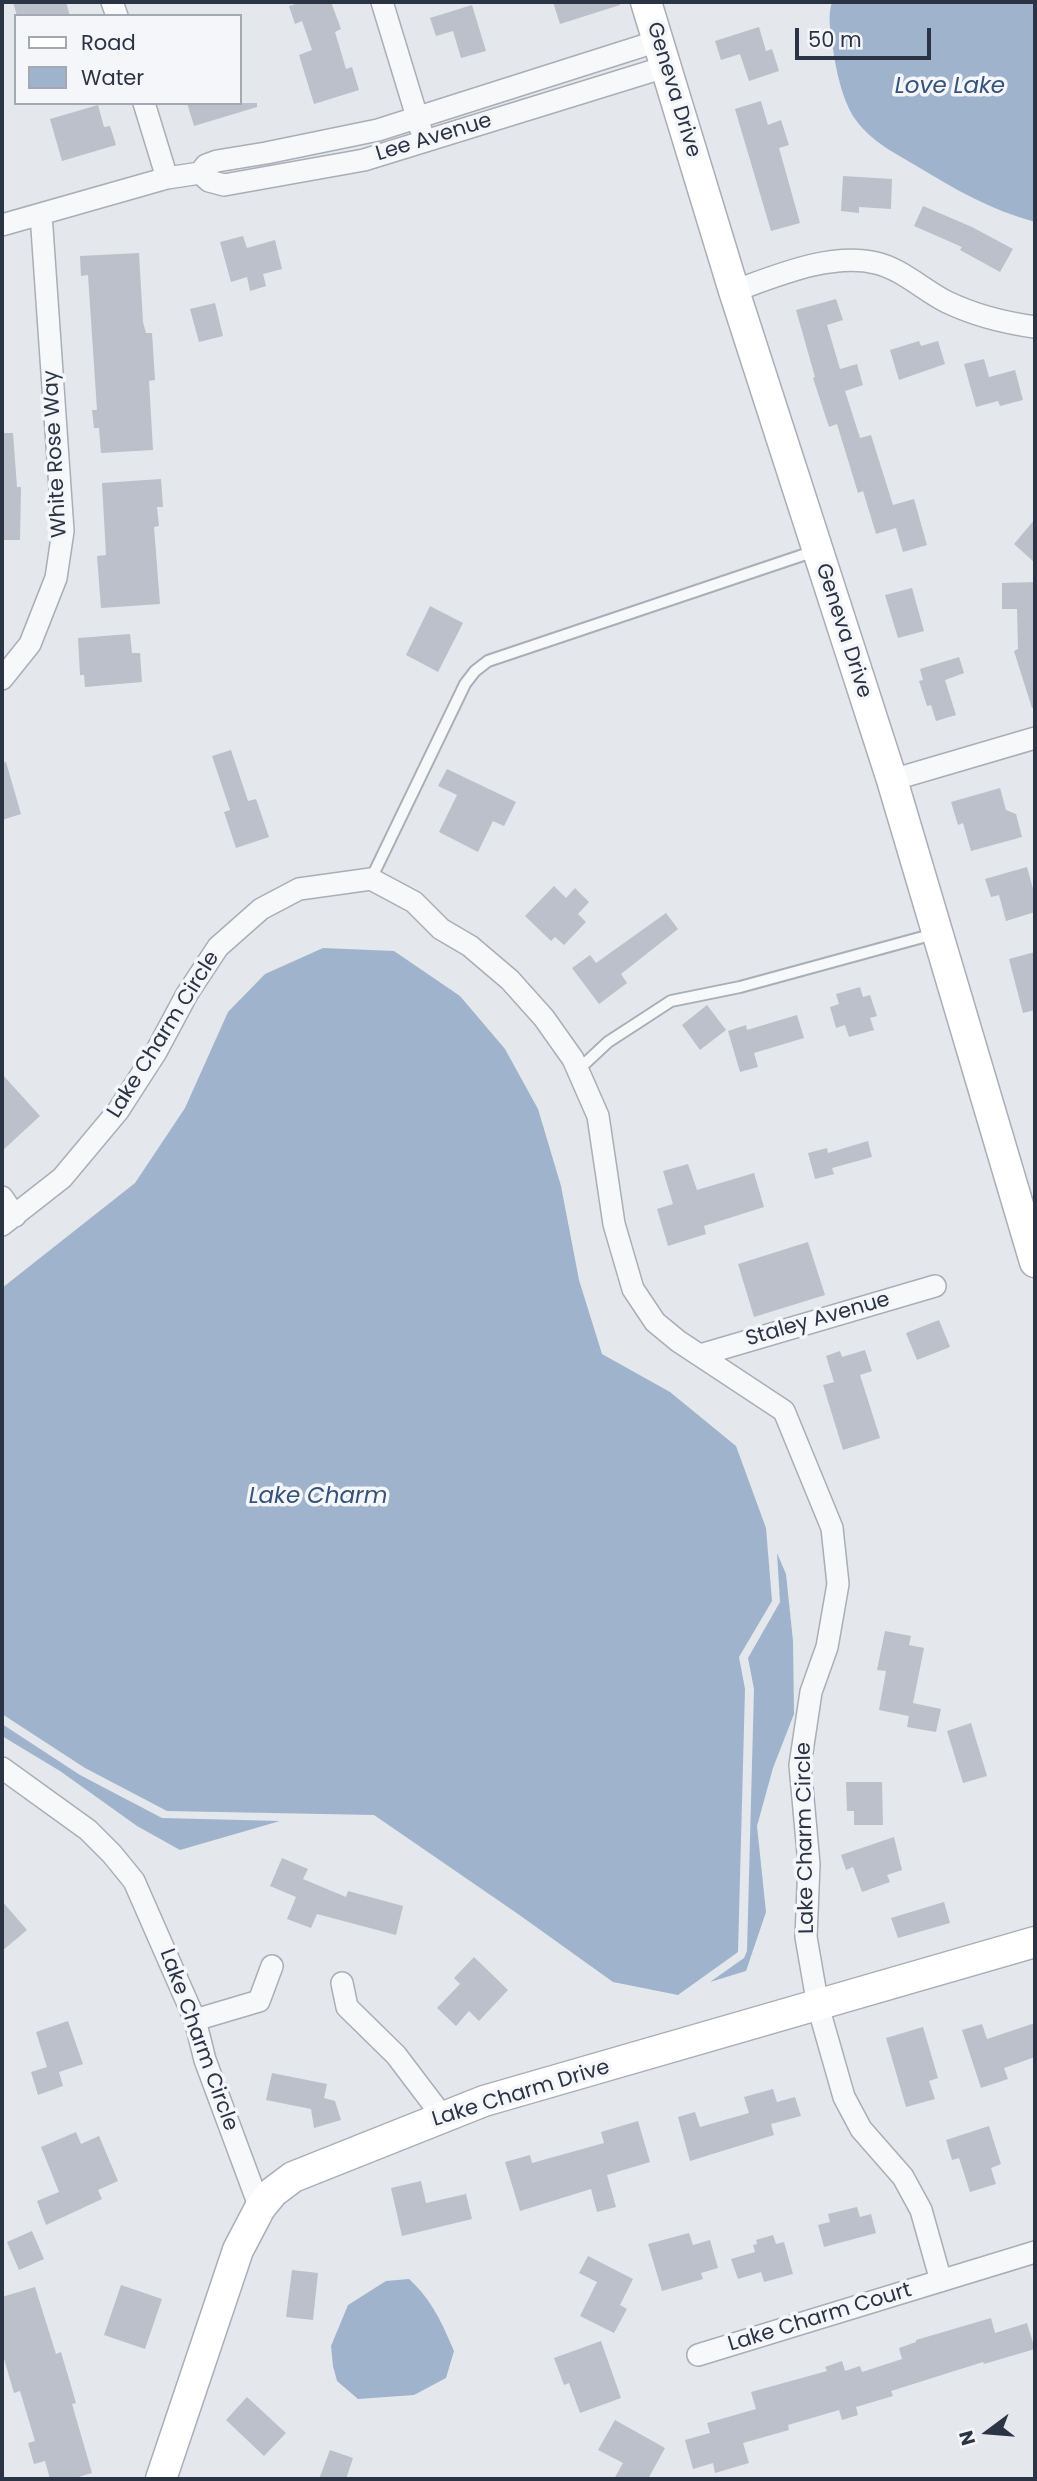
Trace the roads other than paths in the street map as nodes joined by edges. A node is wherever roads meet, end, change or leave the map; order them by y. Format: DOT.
graph roads {
  1 [pos="382,2"];
  2 [pos="646,2"];
  3 [pos="662,54"];
  4 [pos="145,105"];
  5 [pos="417,117"];
  6 [pos="424,142"];
  7 [pos="200,173"];
  8 [pos="167,178"];
  9 [pos="41,214"];
  10 [pos="2,225"];
  11 [pos="734,291"];
  12 [pos="1035,327"];
  13 [pos="817,550"];
  14 [pos="2,679"];
  15 [pos="1035,738"];
  16 [pos="892,780"];
  17 [pos="371,879"];
  18 [pos="937,934"];
  19 [pos="578,1070"];
  20 [pos="2,1197"];
  21 [pos="9,1221"];
  22 [pos="1035,1262"];
  23 [pos="935,1286"];
  24 [pos="700,1355"];
  25 [pos="2,1768"];
  26 [pos="1035,1942"];
  27 [pos="272,1966"];
  28 [pos="342,1983"];
  29 [pos="818,2006"];
  30 [pos="195,2020"];
  31 [pos="443,2117"];
  32 [pos="260,2208"];
  33 [pos="1035,2252"];
  34 [pos="941,2281"];
  35 [pos="698,2355"];
  36 [pos="160,2479"];
  1 -- 5 [label="street"];
  2 -- 3 [label="main road, Geneva Drive"];
  3 -- 5 [label="street, Lee Avenue"];
  3 -- 6 [label="street, Lee Avenue"];
  3 -- 11 [label="main road, Geneva Drive"];
  4 -- 8 [label="street"];
  5 -- 6 [label="street"];
  5 -- 7 [label="street, Lee Avenue"];
  6 -- 7 [label="street, Lee Avenue"];
  7 -- 8 [label="street, Lee Avenue"];
  8 -- 9 [label="street, Lee Avenue"];
  9 -- 10 [label="street, Lee Avenue"];
  9 -- 14 [label="street, White Rose Way"];
  11 -- 12 [label="street"];
  11 -- 13 [label="main road, Geneva Drive"];
  13 -- 16 [label="main road, Geneva Drive"];
  13 -- 17 [label="lane"];
  15 -- 16 [label="street"];
  16 -- 18 [label="main road, Geneva Drive"];
  17 -- 19 [label="street, Lake Charm Circle"];
  17 -- 21 [label="street, Lake Charm Circle"];
  18 -- 19 [label="lane"];
  18 -- 22 [label="main road, Geneva Drive"];
  19 -- 24 [label="street, Lake Charm Circle"];
  20 -- 21 [label="street"];
  23 -- 24 [label="street, Staley Avenue"];
  24 -- 29 [label="street, Lake Charm Circle"];
  25 -- 30 [label="street, Lake Charm Circle"];
  26 -- 29 [label="main road, Lake Charm Drive"];
  27 -- 30 [label="street"];
  28 -- 31 [label="street"];
  29 -- 31 [label="main road, Lake Charm Drive"];
  29 -- 34 [label="street, Lake Charm Court"];
  30 -- 32 [label="street, Lake Charm Circle"];
  31 -- 32 [label="main road, Lake Charm Drive"];
  32 -- 36 [label="main road, Lake Charm Drive"];
  33 -- 34 [label="street, Lake Charm Court"];
  34 -- 35 [label="street, Lake Charm Court"];
}
